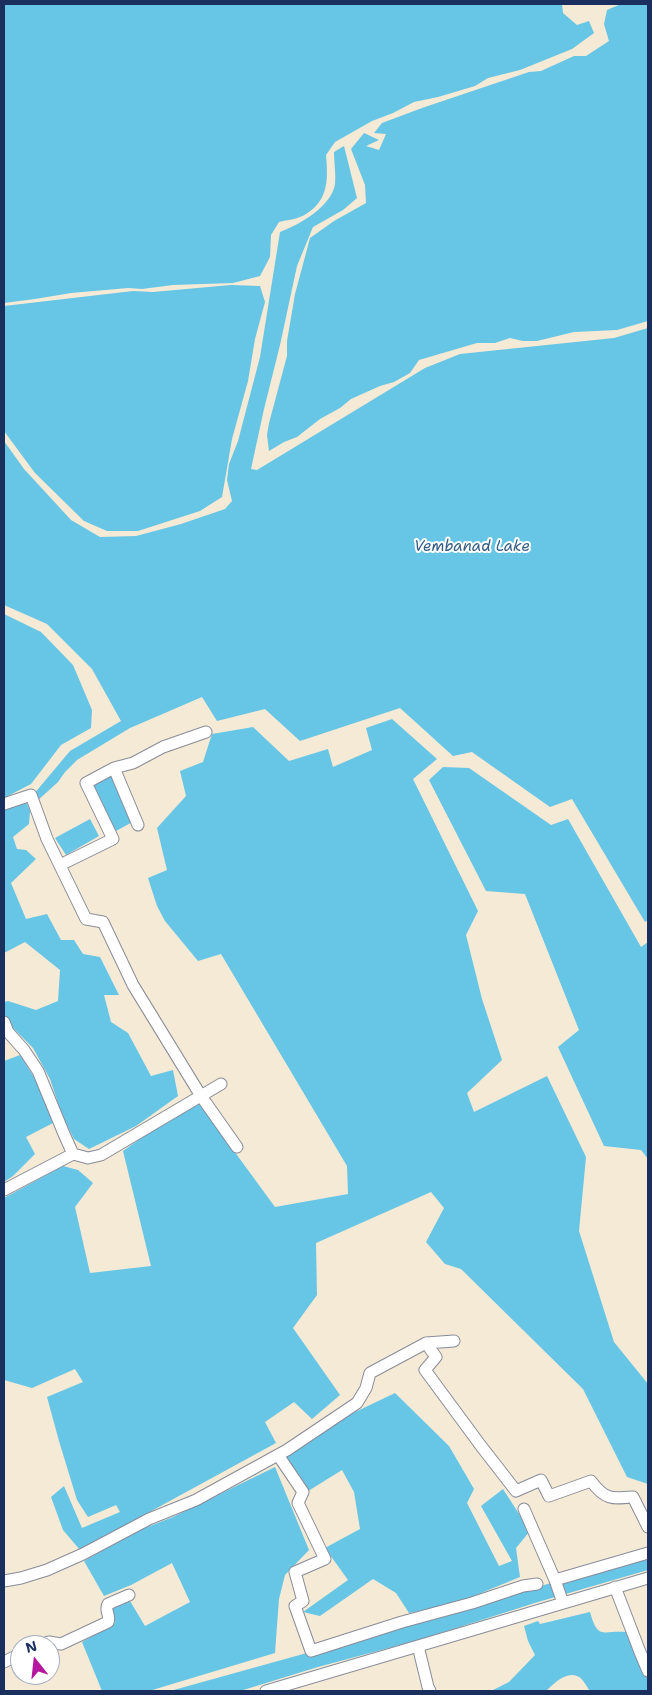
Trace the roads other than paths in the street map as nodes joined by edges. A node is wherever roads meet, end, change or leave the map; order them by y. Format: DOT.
graph roads {
  1 [pos="206,732"];
  2 [pos="114,768"];
  3 [pos="4,804"];
  4 [pos="138,826"];
  5 [pos="60,865"];
  6 [pos="4,1022"];
  7 [pos="7,1037"];
  8 [pos="221,1084"];
  9 [pos="201,1096"];
  10 [pos="237,1147"];
  11 [pos="73,1154"];
  12 [pos="4,1190"];
  13 [pos="454,1341"];
  14 [pos="426,1343"];
  15 [pos="278,1455"];
  16 [pos="524,1508"];
  17 [pos="648,1526"];
  18 [pos="648,1553"];
  19 [pos="648,1578"];
  20 [pos="555,1580"];
  21 [pos="4,1581"];
  22 [pos="537,1584"];
  23 [pos="615,1587"];
  24 [pos="129,1596"];
  25 [pos="563,1603"];
  26 [pos="60,1644"];
  27 [pos="418,1646"];
  28 [pos="648,1671"];
  29 [pos="266,1691"];
  30 [pos="430,1691"];
  1 -- 2 [label="street"];
  2 -- 4 [label="street"];
  2 -- 5 [label="street"];
  3 -- 5 [label="street"];
  5 -- 9 [label="street"];
  6 -- 7 [label="street"];
  7 -- 11 [label="street"];
  8 -- 9 [label="street"];
  9 -- 10 [label="street"];
  9 -- 11 [label="street"];
  11 -- 12 [label="street"];
  13 -- 14 [label="street"];
  14 -- 15 [label="street"];
  14 -- 17 [label="street"];
  15 -- 21 [label="street"];
  15 -- 22 [label="street"];
  16 -- 20 [label="street"];
  18 -- 20 [label="street"];
  19 -- 23 [label="street"];
  20 -- 25 [label="street"];
  23 -- 25 [label="street"];
  23 -- 28 [label="street"];
  24 -- 26 [label="street"];
  25 -- 27 [label="street"];
  27 -- 29 [label="street"];
  27 -- 30 [label="street"];
}
